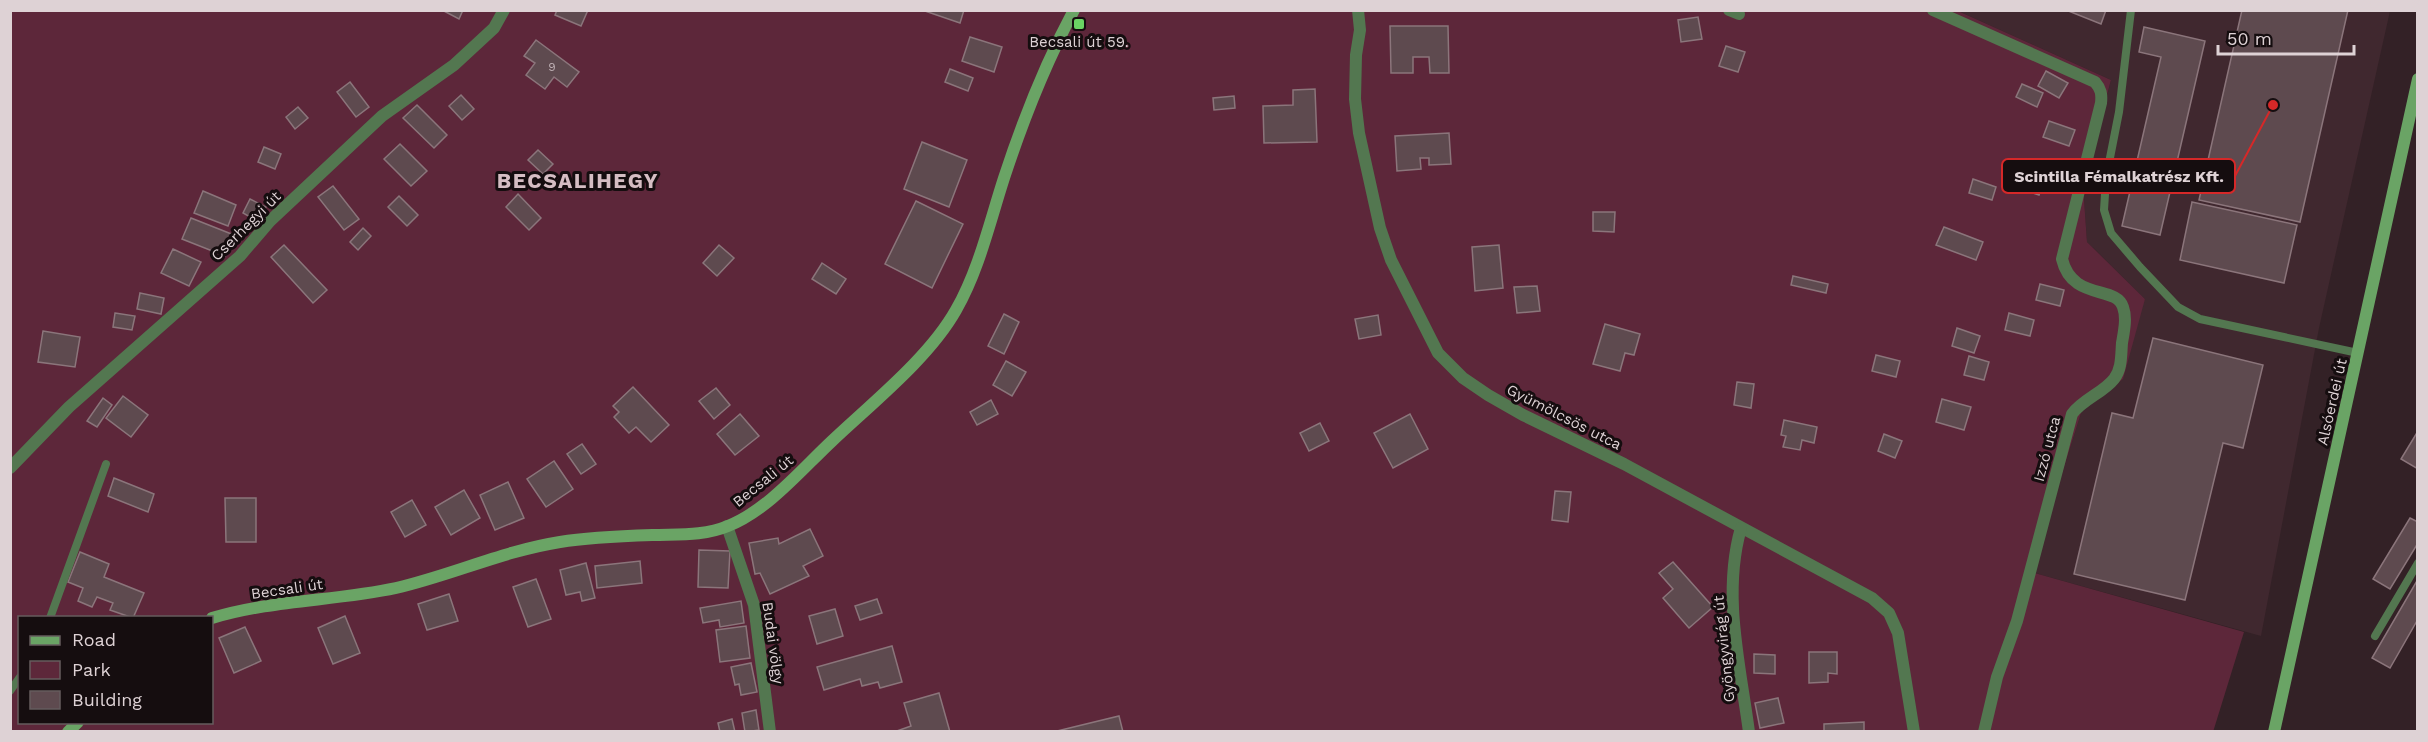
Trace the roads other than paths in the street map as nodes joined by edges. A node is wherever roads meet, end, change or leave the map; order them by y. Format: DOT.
graph roads {
  1 [pos="504,10"];
  2 [pos="1074,10"];
  3 [pos="1358,10"];
  4 [pos="1933,10"];
  5 [pos="2131,10"];
  6 [pos="2418,78"];
  7 [pos="2358,353"];
  8 [pos="106,464"];
  9 [pos="10,468"];
  10 [pos="727,526"];
  11 [pos="1741,528"];
  12 [pos="2418,563"];
  13 [pos="51,616"];
  14 [pos="213,618"];
  15 [pos="2375,636"];
  16 [pos="770,732"];
  17 [pos="1749,732"];
  18 [pos="1914,732"];
  19 [pos="1984,732"];
  20 [pos="2274,732"];
  1 -- 9 [label="street, Cserhegyi út"];
  2 -- 10 [label="main road, Becsali út"];
  3 -- 11 [label="street, Gyümölcsös utca"];
  4 -- 19 [label="street, Izzó utca"];
  5 -- 7 [label="lane"];
  6 -- 7 [label="main road, Alsóerdei út"];
  7 -- 20 [label="main road, Alsóerdei út"];
  8 -- 13 [label="lane"];
  10 -- 14 [label="main road, Becsali út"];
  10 -- 16 [label="street, Budai völgy"];
  11 -- 17 [label="street, Gyöngyvirág út"];
  11 -- 18 [label="street, Gyümölcsös utca"];
  12 -- 15 [label="lane"];
}
